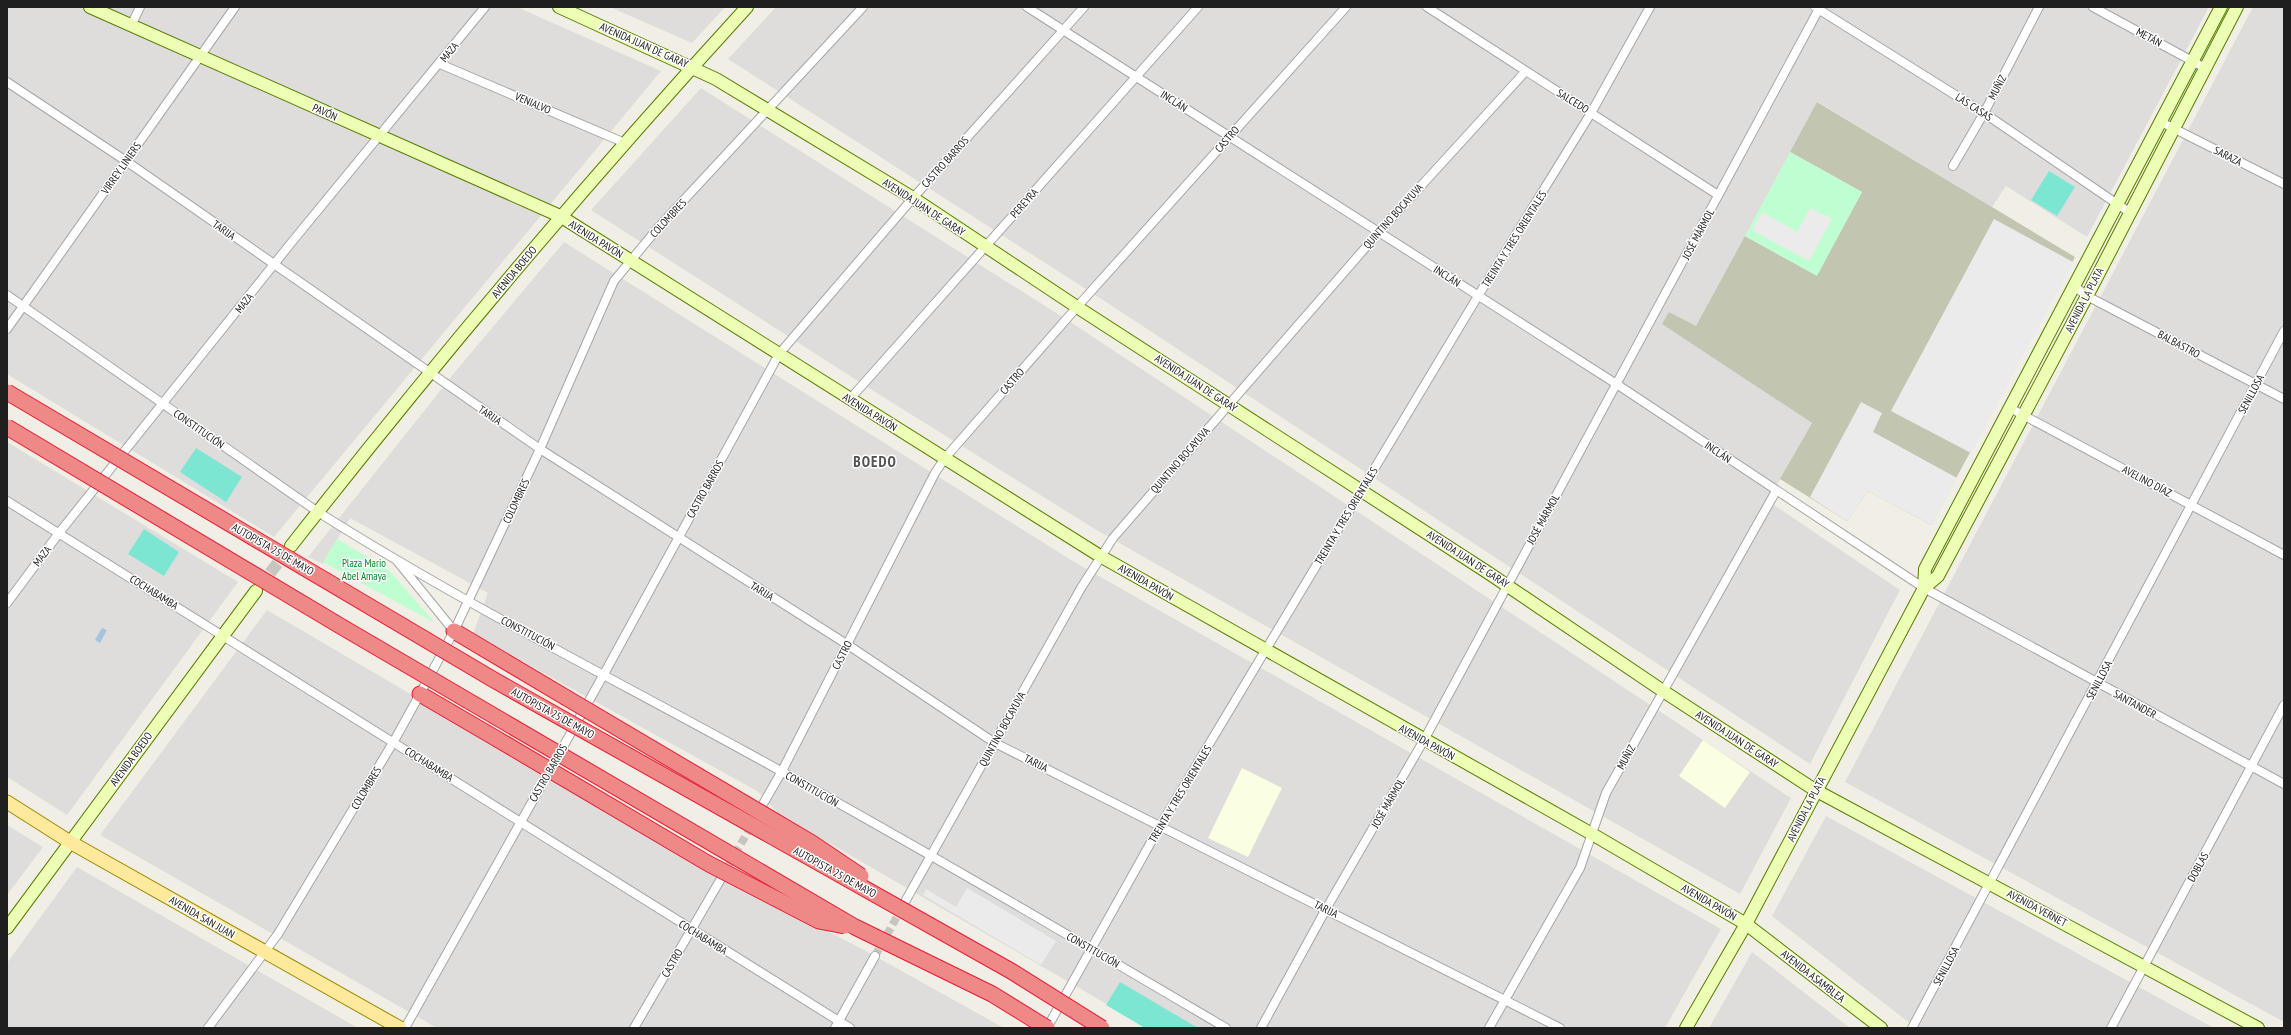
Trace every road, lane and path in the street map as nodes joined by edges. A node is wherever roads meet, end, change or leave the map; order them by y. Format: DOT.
graph roads {
  1 [pos="90,7"];
  2 [pos="140,7"];
  3 [pos="235,7"];
  4 [pos="485,7"];
  5 [pos="559,7"];
  6 [pos="747,7"];
  7 [pos="863,7"];
  8 [pos="1027,7"];
  9 [pos="1084,7"];
  10 [pos="1198,7"];
  11 [pos="1346,7"];
  12 [pos="1427,7"];
  13 [pos="1650,7"];
  14 [pos="2039,7"];
  15 [pos="2093,7"];
  16 [pos="2221,7"];
  17 [pos="2237,7"];
  18 [pos="1818,8"];
  19 [pos="131,26"];
  20 [pos="1064,30"];
  21 [pos="200,57"];
  22 [pos="2193,61"];
  23 [pos="440,64"];
  24 [pos="693,66"];
  25 [pos="2205,68"];
  26 [pos="1525,72"];
  27 [pos="1136,77"];
  28 [pos="7,82"];
  29 [pos="769,109"];
  30 [pos="1592,113"];
  31 [pos="1984,113"];
  32 [pos="2161,122"];
  33 [pos="2173,128"];
  34 [pos="380,136"];
  35 [pos="1230,136"];
  36 [pos="625,143"];
  37 [pos="126,161"];
  38 [pos="1953,166"];
  39 [pos="2284,184"];
  40 [pos="1718,196"];
  41 [pos="913,198"];
  42 [pos="2118,204"];
  43 [pos="2129,212"];
  44 [pos="560,216"];
  45 [pos="1379,232"];
  46 [pos="985,247"];
  47 [pos="630,259"];
  48 [pos="274,266"];
  49 [pos="2074,286"];
  50 [pos="7,295"];
  51 [pos="1478,296"];
  52 [pos="2087,296"];
  53 [pos="23,306"];
  54 [pos="1077,307"];
  55 [pos="7,329"];
  56 [pos="2284,331"];
  57 [pos="779,354"];
  58 [pos="429,374"];
  59 [pos="1618,385"];
  60 [pos="2256,385"];
  61 [pos="7,392"];
  62 [pos="850,399"];
  63 [pos="2284,399"];
  64 [pos="1229,404"];
  65 [pos="164,405"];
  66 [pos="2010,408"];
  67 [pos="2023,415"];
  68 [pos="7,427"];
  69 [pos="540,449"];
  70 [pos="945,458"];
  71 [pos="1362,490"];
  72 [pos="1776,491"];
  73 [pos="7,501"];
  74 [pos="2192,505"];
  75 [pos="318,512"];
  76 [pos="59,533"];
  77 [pos="678,538"];
  78 [pos="291,546"];
  79 [pos="2284,555"];
  80 [pos="1100,556"];
  81 [pos="394,558"];
  82 [pos="1507,585"];
  83 [pos="1924,588"];
  84 [pos="256,591"];
  85 [pos="469,600"];
  86 [pos="7,603"];
  87 [pos="454,631"];
  88 [pos="222,635"];
  89 [pos="848,645"];
  90 [pos="1265,650"];
  91 [pos="604,674"];
  92 [pos="2098,683"];
  93 [pos="1663,691"];
  94 [pos="420,694"];
  95 [pos="2284,705"];
  96 [pos="1424,740"];
  97 [pos="394,741"];
  98 [pos="995,743"];
  99 [pos="2252,768"];
  100 [pos="782,771"];
  101 [pos="2284,784"];
  102 [pos="1815,790"];
  103 [pos="7,802"];
  104 [pos="759,812"];
  105 [pos="520,821"];
  106 [pos="1160,826"];
  107 [pos="1592,834"];
  108 [pos="70,842"];
  109 [pos="931,856"];
  110 [pos="722,877"];
  111 [pos="1990,884"];
  112 [pos="906,900"];
  113 [pos="1326,909"];
  114 [pos="1746,924"];
  115 [pos="855,927"];
  116 [pos="7,928"];
  117 [pos="692,930"];
  118 [pos="961,943"];
  119 [pos="1091,949"];
  120 [pos="264,952"];
  121 [pos="875,956"];
  122 [pos="2143,966"];
  123 [pos="1504,1000"];
  124 [pos="837,1025"];
  125 [pos="208,1028"];
  126 [pos="400,1028"];
  127 [pos="405,1028"];
  128 [pos="634,1028"];
  129 [pos="850,1028"];
  130 [pos="1047,1028"];
  131 [pos="1102,1028"];
  132 [pos="1226,1028"];
  133 [pos="1261,1028"];
  134 [pos="1489,1028"];
  135 [pos="1560,1028"];
  136 [pos="1686,1028"];
  137 [pos="1881,1028"];
  138 [pos="1912,1028"];
  139 [pos="2111,1028"];
  140 [pos="2258,1028"];
  1 -- 19 [label="main road, PAVÓN"];
  2 -- 19 [label="street"];
  3 -- 21 [label="street, VIRREY LINIERS"];
  4 -- 23 [label="street, MAZA"];
  5 -- 24 [label="main road, AVENIDA JUAN DE GARAY"];
  6 -- 24 [label="main road, AVENIDA BOEDO"];
  7 -- 29 [label="street, COLOMBRES"];
  8 -- 20 [label="street, INCLÁN"];
  9 -- 20 [label="street, CASTRO BARROS"];
  10 -- 27 [label="street, PEREYRA"];
  11 -- 35 [label="street, CASTRO"];
  12 -- 26 [label="street, SALCEDO"];
  13 -- 30 [label="street, TREINTA Y TRES ORIENTALES"];
  14 -- 31 [label="street, MUÑIZ"];
  15 -- 22 [label="street, METÁN"];
  16 -- 22 [label="main road, AVENIDA LA PLATA"];
  17 -- 25 [label="main road, AVENIDA LA PLATA"];
  18 -- 31 [label="street, LAS CASAS"];
  18 -- 40 [label="street, JOSÉ MÁRMOL"];
  19 -- 21 [label="main road, PAVÓN"];
  20 -- 27 [label="street, INCLÁN"];
  20 -- 41 [label="street, CASTRO BARROS"];
  21 -- 34 [label="main road, PAVÓN"];
  21 -- 37 [label="street, VIRREY LINIERS"];
  22 -- 25 [label="street, METÁN"];
  22 -- 32 [label="main road, AVENIDA LA PLATA"];
  23 -- 34 [label="street, MAZA"];
  23 -- 36 [label="street, VENIALVO"];
  24 -- 29 [label="main road, AVENIDA JUAN DE GARAY"];
  24 -- 36 [label="main road, AVENIDA BOEDO"];
  25 -- 33 [label="main road, AVENIDA LA PLATA"];
  26 -- 30 [label="street, SALCEDO"];
  26 -- 45 [label="street, QUINTINO BOCAYUVA"];
  27 -- 35 [label="street, INCLÁN"];
  27 -- 46 [label="street, PEREYRA"];
  28 -- 37 [label="street, TARIJA"];
  29 -- 41 [label="main road, AVENIDA JUAN DE GARAY"];
  29 -- 47 [label="street, COLOMBRES"];
  30 -- 40 [label="street, SALCEDO"];
  30 -- 51 [label="street, TREINTA Y TRES ORIENTALES"];
  31 -- 38 [label="street, MUÑIZ"];
  31 -- 42 [label="street, LAS CASAS"];
  32 -- 33 [label="street, SARAZA"];
  32 -- 42 [label="main road, AVENIDA LA PLATA"];
  33 -- 39 [label="street, SARAZA"];
  33 -- 43 [label="main road, AVENIDA LA PLATA"];
  34 -- 44 [label="main road, PAVÓN"];
  34 -- 48 [label="street, MAZA"];
  35 -- 45 [label="street, INCLÁN"];
  35 -- 54 [label="street, CASTRO"];
  36 -- 44 [label="main road, AVENIDA BOEDO"];
  37 -- 48 [label="street, TARIJA"];
  37 -- 53 [label="street, VIRREY LINIERS"];
  40 -- 59 [label="street, JOSÉ MÁRMOL"];
  41 -- 46 [label="main road, AVENIDA JUAN DE GARAY"];
  41 -- 57 [label="street, CASTRO BARROS"];
  42 -- 43 [label="street, LAS CASAS"];
  42 -- 49 [label="main road, AVENIDA LA PLATA"];
  43 -- 52 [label="main road, AVENIDA LA PLATA"];
  44 -- 47 [label="main road, AVENIDA PAVÓN"];
  44 -- 58 [label="main road, AVENIDA BOEDO"];
  45 -- 51 [label="street, INCLÁN"];
  45 -- 64 [label="street, QUINTINO BOCAYUVA"];
  46 -- 54 [label="main road, AVENIDA JUAN DE GARAY"];
  46 -- 62 [label="street, PEREYRA"];
  47 -- 57 [label="main road, AVENIDA PAVÓN"];
  47 -- 69 [label="street, COLOMBRES"];
  48 -- 58 [label="street, TARIJA"];
  48 -- 65 [label="street, MAZA"];
  49 -- 52 [label="street, BALBASTRO"];
  49 -- 66 [label="main road, AVENIDA LA PLATA"];
  50 -- 53 [label="street, CONSTITUCIÓN"];
  51 -- 59 [label="street, INCLÁN"];
  51 -- 71 [label="street, TREINTA Y TRES ORIENTALES"];
  52 -- 60 [label="street, BALBASTRO"];
  52 -- 67 [label="main road, AVENIDA LA PLATA"];
  53 -- 55 [label="street, VIRREY LINIERS"];
  53 -- 65 [label="street, CONSTITUCIÓN"];
  54 -- 64 [label="main road, AVENIDA JUAN DE GARAY"];
  54 -- 70 [label="street, CASTRO"];
  56 -- 60 [label="street, SENILLOSA"];
  57 -- 62 [label="main road, AVENIDA PAVÓN"];
  57 -- 77 [label="street, CASTRO BARROS"];
  58 -- 69 [label="street, TARIJA"];
  58 -- 75 [label="main road, AVENIDA BOEDO"];
  59 -- 72 [label="street, INCLÁN"];
  59 -- 82 [label="street, JOSÉ MÁRMOL"];
  60 -- 63 [label="street, BALBASTRO"];
  60 -- 74 [label="street, SENILLOSA"];
  61 -- 118 [label="highway, AUTOPISTA 25 DE MAYO, bridge"];
  62 -- 70 [label="main road, AVENIDA PAVÓN"];
  64 -- 71 [label="main road, AVENIDA JUAN DE GARAY"];
  64 -- 80 [label="street, QUINTINO BOCAYUVA"];
  65 -- 75 [label="street, CONSTITUCIÓN"];
  65 -- 76 [label="street, MAZA"];
  66 -- 67 [label="street, AVELINO DÍAZ"];
  66 -- 83 [label="main road, AVENIDA LA PLATA"];
  67 -- 74 [label="street, AVELINO DÍAZ"];
  67 -- 83 [label="main road, AVENIDA LA PLATA"];
  68 -- 115 [label="highway, bridge"];
  69 -- 77 [label="street, TARIJA"];
  69 -- 85 [label="street, COLOMBRES"];
  70 -- 80 [label="main road, AVENIDA PAVÓN"];
  70 -- 89 [label="street, CASTRO"];
  71 -- 82 [label="main road, AVENIDA JUAN DE GARAY"];
  71 -- 90 [label="street, TREINTA Y TRES ORIENTALES"];
  72 -- 83 [label="street, INCLÁN"];
  72 -- 93 [label="street, MUÑIZ"];
  73 -- 76 [label="street, COCHABAMBA"];
  74 -- 79 [label="street, AVELINO DÍAZ"];
  74 -- 92 [label="street, SENILLOSA"];
  75 -- 78 [label="main road, AVENIDA BOEDO"];
  75 -- 81 [label="street, CONSTITUCIÓN"];
  76 -- 86 [label="street, MAZA"];
  76 -- 88 [label="street, COCHABAMBA"];
  77 -- 89 [label="street, TARIJA"];
  77 -- 91 [label="street, CASTRO BARROS"];
  80 -- 90 [label="main road, AVENIDA PAVÓN"];
  80 -- 98 [label="street, QUINTINO BOCAYUVA"];
  81 -- 85 [label="street, CONSTITUCIÓN"];
  81 -- 87 [label="street, CONSTITUCIÓN"];
  82 -- 93 [label="main road, AVENIDA JUAN DE GARAY"];
  82 -- 96 [label="street, JOSÉ MÁRMOL"];
  83 -- 92 [label="street, SANTANDER"];
  83 -- 102 [label="main road, AVENIDA LA PLATA"];
  84 -- 88 [label="main road, AVENIDA BOEDO"];
  85 -- 87 [label="street, COLOMBRES"];
  85 -- 91 [label="street, CONSTITUCIÓN"];
  87 -- 94 [label="street, COLOMBRES"];
  87 -- 118 [label="highway, bridge"];
  88 -- 97 [label="street, COCHABAMBA"];
  88 -- 108 [label="main road, AVENIDA BOEDO"];
  89 -- 98 [label="street, TARIJA"];
  89 -- 100 [label="street, CASTRO"];
  90 -- 96 [label="main road, AVENIDA PAVÓN"];
  90 -- 106 [label="street, TREINTA Y TRES ORIENTALES"];
  91 -- 100 [label="street, CONSTITUCIÓN"];
  91 -- 105 [label="street, CASTRO BARROS"];
  92 -- 99 [label="street, SANTANDER"];
  92 -- 111 [label="street, SENILLOSA"];
  93 -- 102 [label="main road, AVENIDA JUAN DE GARAY"];
  93 -- 107 [label="street, MUÑIZ"];
  94 -- 97 [label="street, COLOMBRES"];
  94 -- 115 [label="highway, bridge"];
  95 -- 99 [label="street, DOBLAS"];
  96 -- 107 [label="main road, AVENIDA PAVÓN"];
  96 -- 113 [label="street, JOSÉ MÁRMOL"];
  97 -- 105 [label="street, COCHABAMBA"];
  97 -- 120 [label="street, COLOMBRES"];
  98 -- 106 [label="street, TARIJA"];
  98 -- 109 [label="street, QUINTINO BOCAYUVA"];
  99 -- 101 [label="street, SANTANDER"];
  99 -- 122 [label="street, DOBLAS"];
  100 -- 104 [label="street, CASTRO"];
  100 -- 109 [label="street, CONSTITUCIÓN"];
  102 -- 111 [label="main road, AVENIDA VERNET"];
  102 -- 114 [label="main road, AVENIDA LA PLATA"];
  103 -- 108 [label="main road, AVENIDA SAN JUAN"];
  105 -- 117 [label="street, COCHABAMBA"];
  105 -- 127 [label="street, CASTRO BARROS"];
  106 -- 113 [label="street, TARIJA"];
  106 -- 119 [label="street, TREINTA Y TRES ORIENTALES"];
  107 -- 114 [label="main road, AVENIDA PAVÓN"];
  107 -- 123 [label="street, MUÑIZ"];
  108 -- 116 [label="main road, AVENIDA BOEDO"];
  108 -- 120 [label="main road, AVENIDA SAN JUAN"];
  109 -- 112 [label="street, QUINTINO BOCAYUVA"];
  109 -- 119 [label="street, CONSTITUCIÓN"];
  110 -- 117 [label="street, CASTRO"];
  111 -- 122 [label="main road, AVENIDA VERNET"];
  111 -- 138 [label="street, SENILLOSA"];
  113 -- 123 [label="street, TARIJA"];
  113 -- 133 [label="street, JOSÉ MÁRMOL"];
  114 -- 136 [label="main road, AVENIDA LA PLATA"];
  114 -- 137 [label="main road, AVENIDA ASAMBLEA"];
  115 -- 130 [label="highway, bridge"];
  117 -- 124 [label="street, COCHABAMBA"];
  117 -- 128 [label="street, CASTRO"];
  118 -- 131 [label="highway, AUTOPISTA 25 DE MAYO, bridge"];
  119 -- 130 [label="street, TREINTA Y TRES ORIENTALES"];
  119 -- 132 [label="street, CONSTITUCIÓN"];
  120 -- 125 [label="street, COLOMBRES"];
  120 -- 126 [label="main road, AVENIDA SAN JUAN"];
  121 -- 124 [label="street"];
  122 -- 139 [label="street, DOBLAS"];
  122 -- 140 [label="main road, AVENIDA VERNET"];
  123 -- 134 [label="street, MUÑIZ"];
  123 -- 135 [label="street, TARIJA"];
  124 -- 129 [label="street, COCHABAMBA"];
}
